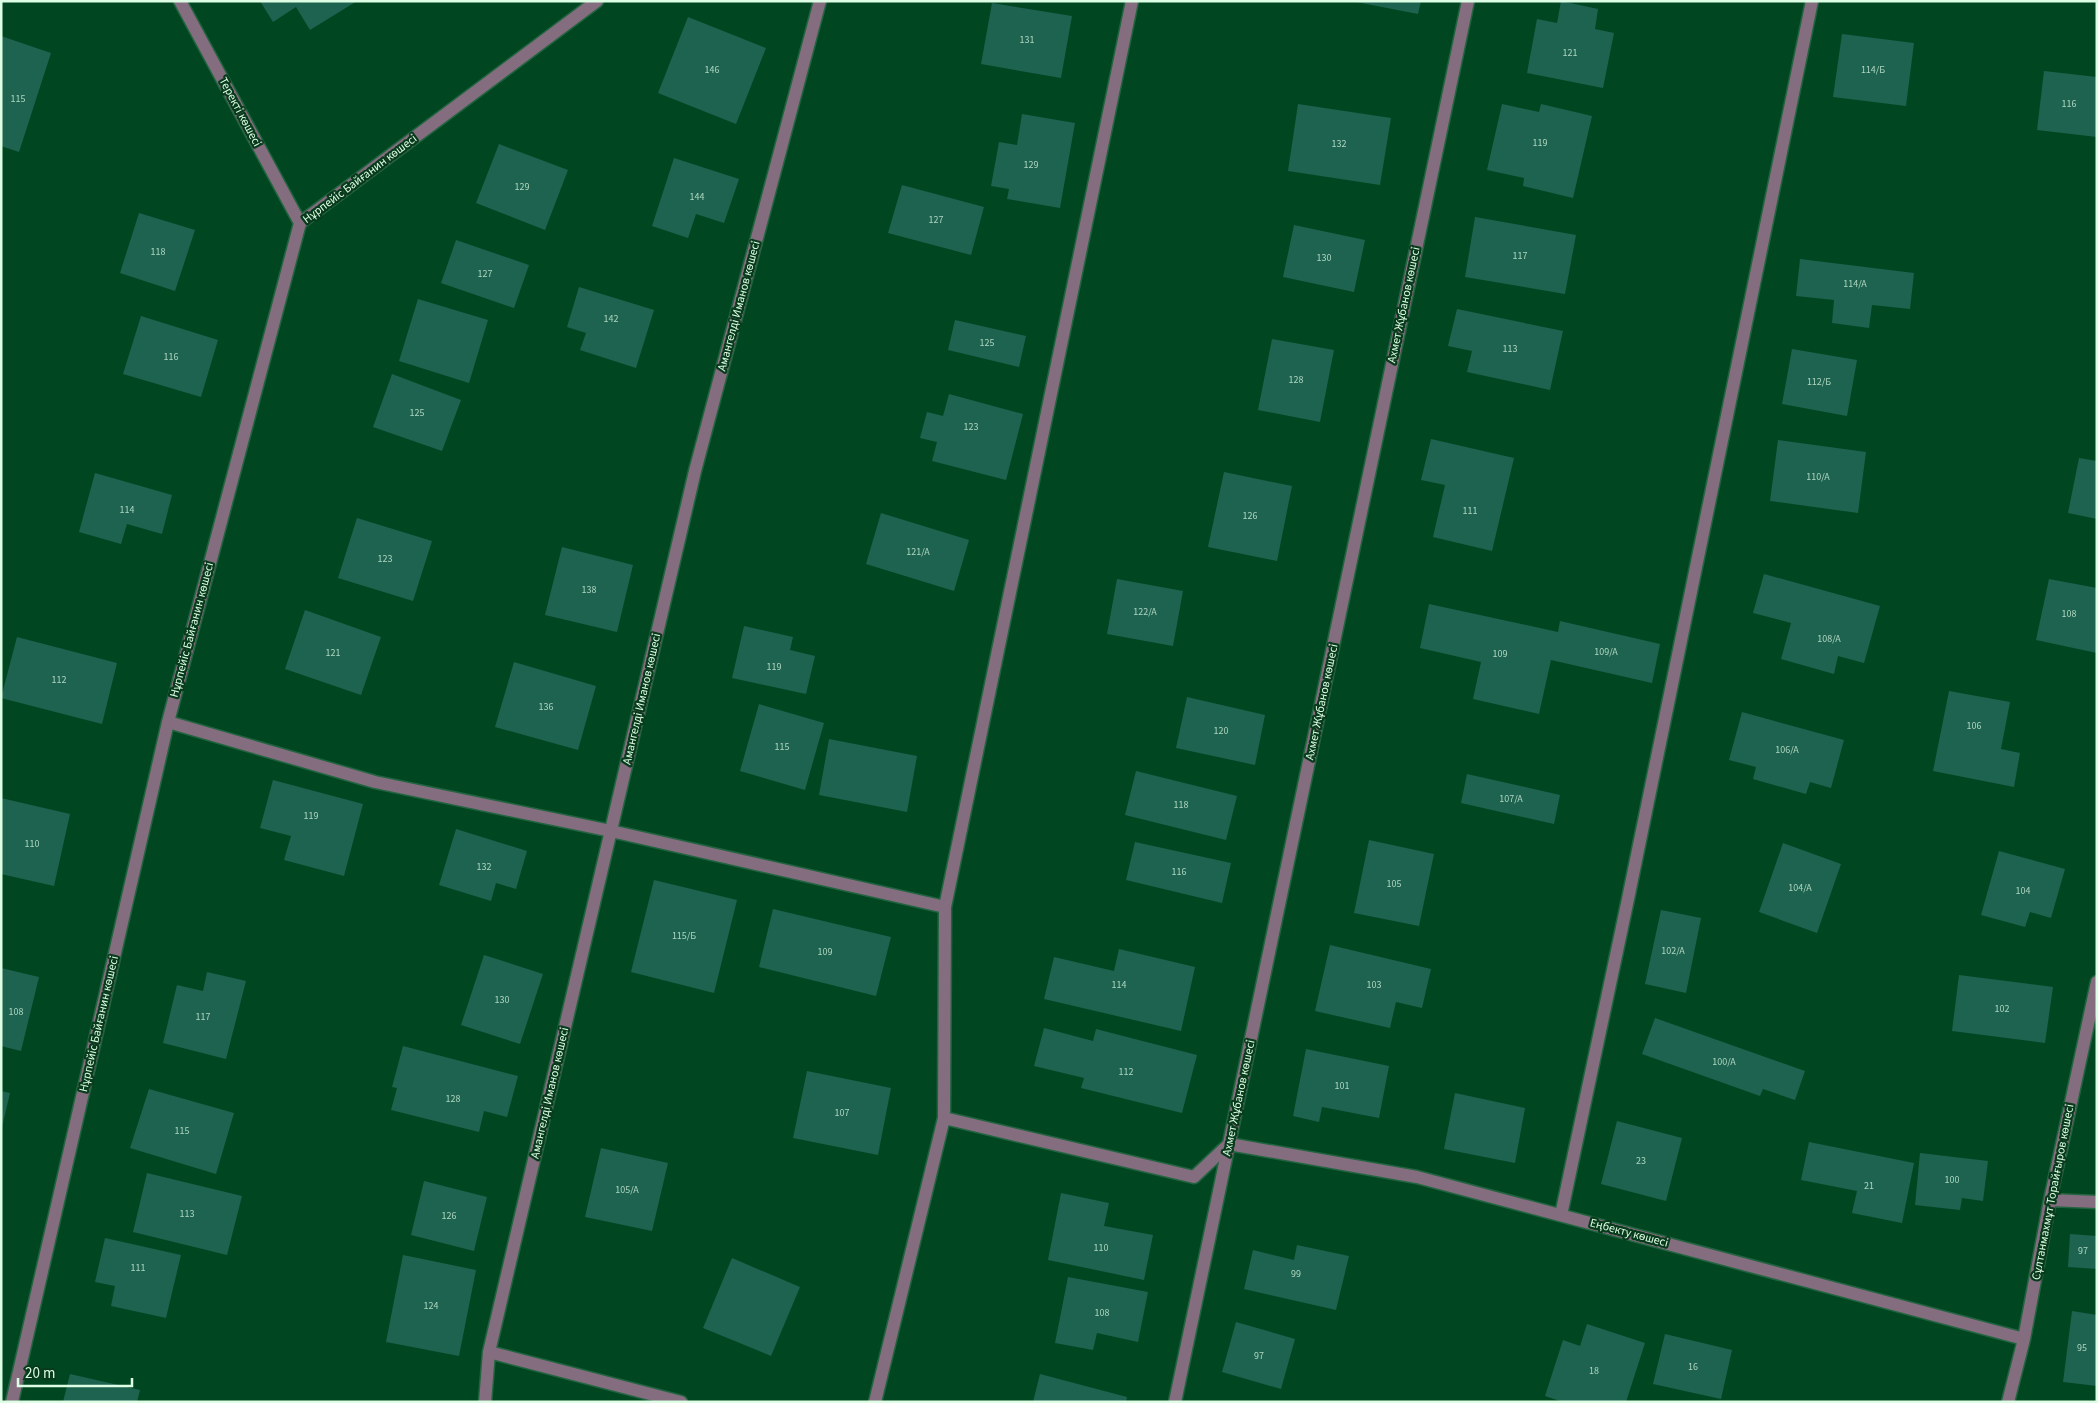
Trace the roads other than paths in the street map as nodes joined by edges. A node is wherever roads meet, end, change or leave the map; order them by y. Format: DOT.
graph roads {
  1 [pos="180,1"];
  2 [pos="597,1"];
  3 [pos="820,1"];
  4 [pos="1132,1"];
  5 [pos="1468,1"];
  6 [pos="1812,1"];
  7 [pos="300,223"];
  8 [pos="168,722"];
  9 [pos="611,831"];
  10 [pos="945,907"];
  11 [pos="2097,982"];
  12 [pos="944,1118"];
  13 [pos="1229,1144"];
  14 [pos="2050,1200"];
  15 [pos="2097,1202"];
  16 [pos="1561,1215"];
  17 [pos="2024,1339"];
  18 [pos="489,1352"];
  19 [pos="12,1402"];
  20 [pos="485,1402"];
  21 [pos="681,1402"];
  22 [pos="875,1402"];
  23 [pos="1175,1402"];
  24 [pos="2008,1402"];
  1 -- 7 [label="street, Теректі көшесі"];
  2 -- 7 [label="street, Нұрпейіс Байғанин көшесі"];
  3 -- 9 [label="street, Амангелді Иманов көшесі"];
  4 -- 10 [label="street"];
  5 -- 13 [label="street, Ахмет Жұбанов көшесі"];
  6 -- 16 [label="street"];
  7 -- 8 [label="street, Нұрпейіс Байғанин көшесі"];
  8 -- 9 [label="street"];
  8 -- 19 [label="street, Нұрпейіс Байғанин көшесі"];
  9 -- 10 [label="street"];
  9 -- 18 [label="street, Амангелді Иманов көшесі"];
  10 -- 12 [label="street"];
  11 -- 14 [label="street, Сұлтанмахмұт Торайғыров көшесі"];
  12 -- 13 [label="street"];
  12 -- 22 [label="street"];
  13 -- 16 [label="street, Еңбекту көшесі"];
  13 -- 23 [label="street, Ахмет Жұбанов көшесі"];
  14 -- 15 [label="street"];
  14 -- 17 [label="street, Сұлтанмахмұт Торайғыров көшесі"];
  16 -- 17 [label="street, Еңбекту көшесі"];
  17 -- 24 [label="street, Сұлтанмахмұт Торайғыров көшесі"];
  18 -- 20 [label="street, Амангелді Иманов көшесі"];
  18 -- 21 [label="street"];
}
